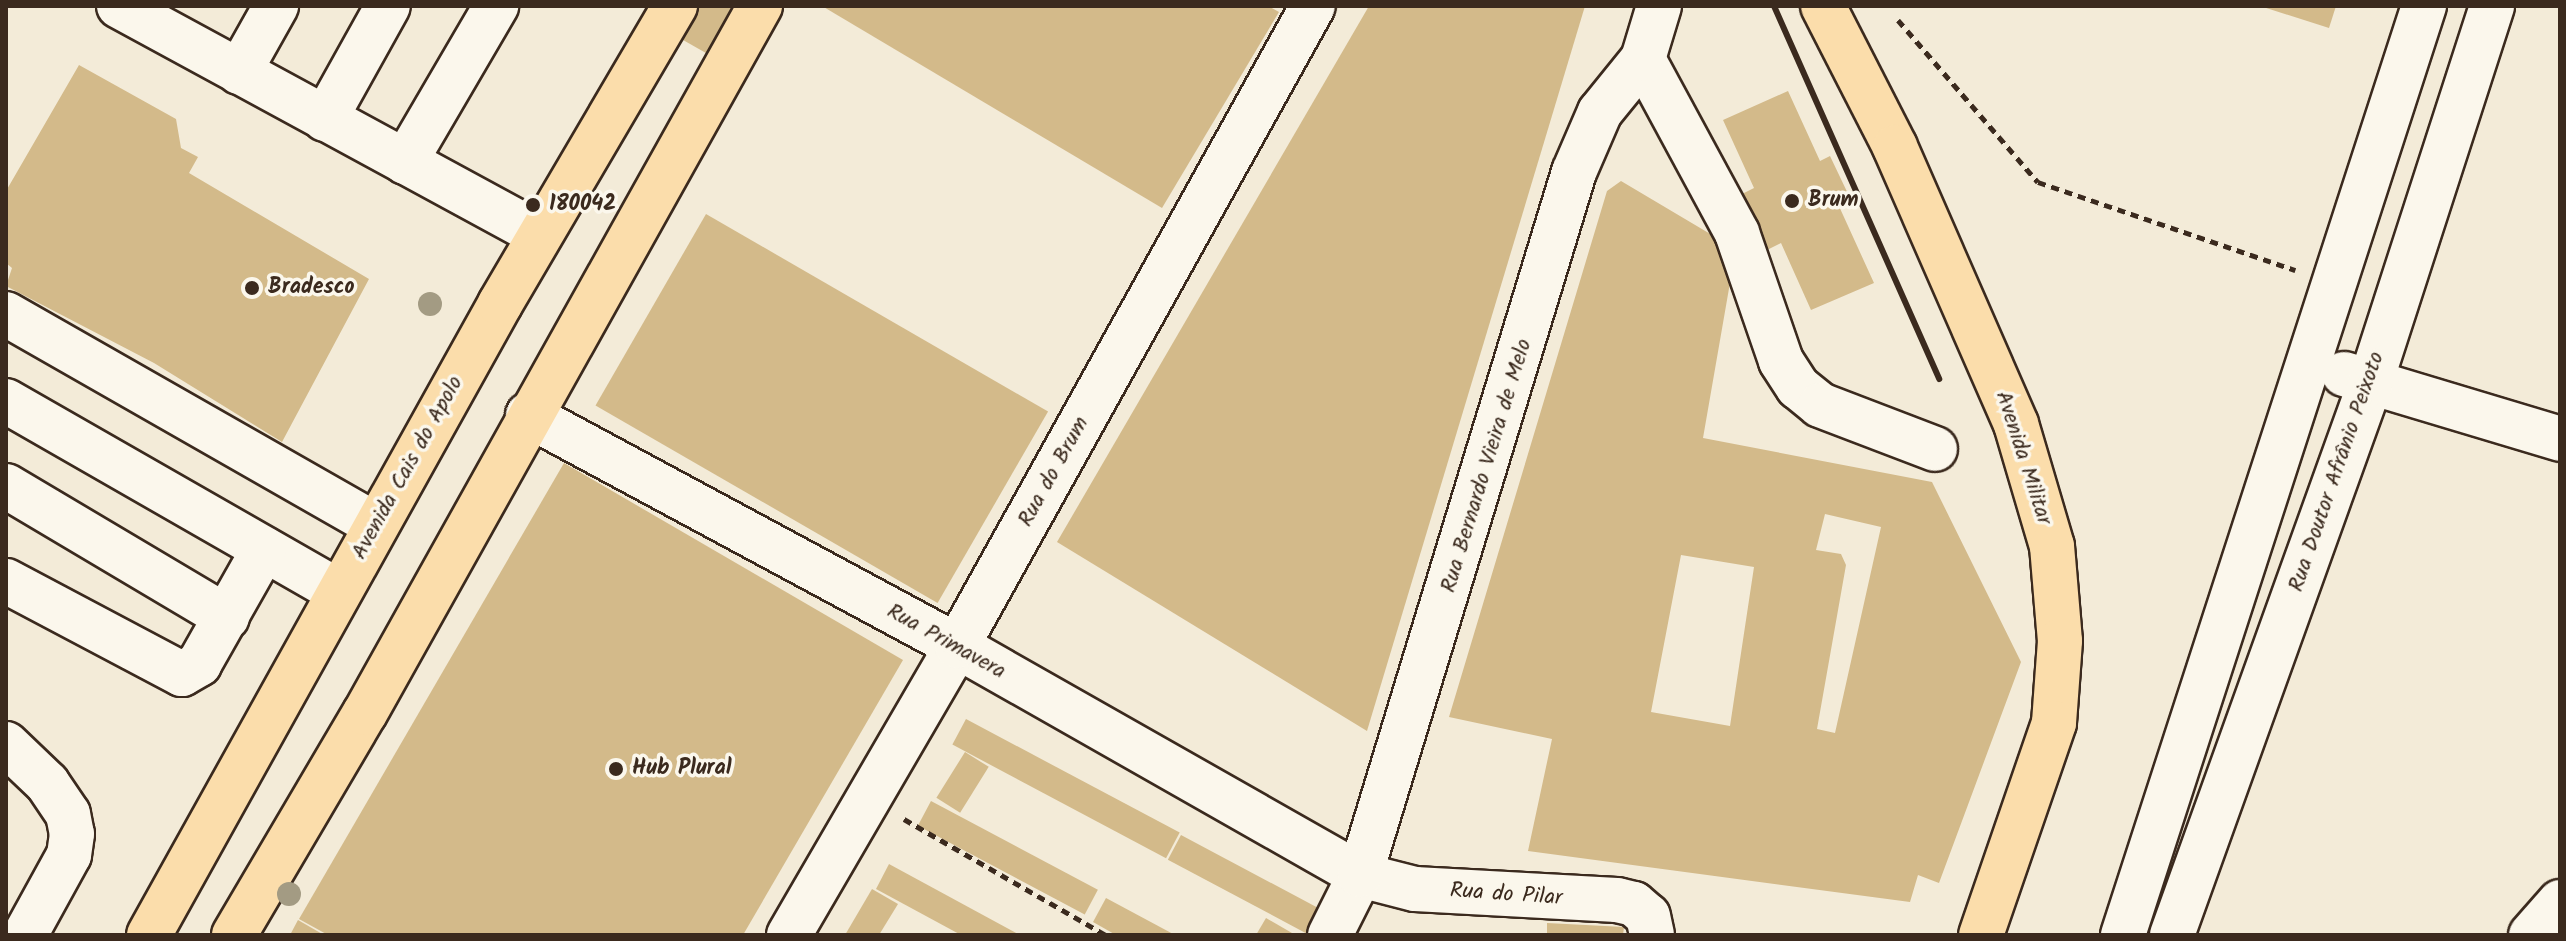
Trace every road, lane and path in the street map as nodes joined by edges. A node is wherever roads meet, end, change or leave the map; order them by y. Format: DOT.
graph roads {
  1 [pos="276,6"];
  2 [pos="388,6"];
  3 [pos="496,6"];
  4 [pos="675,6"];
  5 [pos="760,6"];
  6 [pos="1313,6"];
  7 [pos="1659,6"];
  8 [pos="1823,6"];
  9 [pos="2424,6"];
  10 [pos="2492,6"];
  11 [pos="140,11"];
  12 [pos="1898,20"];
  13 [pos="1643,59"];
  14 [pos="239,72"];
  15 [pos="325,119"];
  16 [pos="405,162"];
  17 [pos="540,235"];
  18 [pos="2334,284"];
  19 [pos="6,314"];
  20 [pos="2310,362"];
  21 [pos="2370,384"];
  22 [pos="6,401"];
  23 [pos="528,415"];
  24 [pos="2560,439"];
  25 [pos="1935,449"];
  26 [pos="6,486"];
  27 [pos="376,525"];
  28 [pos="264,549"];
  29 [pos="6,581"];
  30 [pos="339,592"];
  31 [pos="227,617"];
  32 [pos="957,646"];
  33 [pos="6,744"];
  34 [pos="2175,767"];
  35 [pos="2227,782"];
  36 [pos="869,798"];
  37 [pos="1360,875"];
  38 [pos="2560,902"];
  39 [pos="1527,916"];
  40 [pos="1650,926"];
  41 [pos="25,935"];
  42 [pos="149,935"];
  43 [pos="234,935"];
  44 [pos="789,935"];
  45 [pos="1106,935"];
  46 [pos="1330,935"];
  47 [pos="1981,935"];
  48 [pos="2123,935"];
  49 [pos="2172,935"];
  50 [pos="2531,935"];
  1 -- 14 [label="street"];
  2 -- 15 [label="street"];
  3 -- 16 [label="street"];
  4 -- 17 [label="main road, Avenida Cais do Apolo"];
  5 -- 23 [label="main road"];
  6 -- 32 [label="street, Rua do Brum"];
  7 -- 13 [label="street, Rua Bernardo Vieira de Melo"];
  8 -- 47 [label="main road, Avenida Militar"];
  9 -- 18 [label="street"];
  10 -- 21 [label="street, Rua Doutor Afrânio Peixoto"];
  11 -- 14 [label="street"];
  12 -- 18 [label="path"];
  13 -- 25 [label="street"];
  13 -- 37 [label="street, Rua Bernardo Vieira de Melo"];
  14 -- 15 [label="street"];
  15 -- 16 [label="street"];
  16 -- 17 [label="street"];
  17 -- 27 [label="main road, Avenida Cais do Apolo"];
  18 -- 20 [label="street"];
  19 -- 27 [label="street"];
  20 -- 21 [label="street"];
  20 -- 34 [label="street"];
  21 -- 24 [label="street"];
  21 -- 35 [label="street, Rua Doutor Afrânio Peixoto"];
  22 -- 28 [label="street"];
  23 -- 32 [label="street, Rua Primavera"];
  23 -- 43 [label="main road"];
  26 -- 31 [label="street"];
  27 -- 30 [label="main road, Avenida Cais do Apolo"];
  28 -- 30 [label="street"];
  28 -- 31 [label="street"];
  29 -- 31 [label="street"];
  30 -- 42 [label="main road, Avenida Cais do Apolo"];
  32 -- 36 [label="street, Rua do Brum"];
  32 -- 37 [label="street, Rua Primavera"];
  33 -- 41 [label="street"];
  34 -- 35 [label="street"];
  34 -- 48 [label="street"];
  35 -- 49 [label="street, Rua Doutor Afrânio Peixoto"];
  36 -- 44 [label="street, Rua do Brum"];
  36 -- 45 [label="path"];
  37 -- 39 [label="street, Rua do Pilar"];
  37 -- 46 [label="street, Rua Bernardo Vieira de Melo"];
  38 -- 50 [label="street"];
  39 -- 40 [label="street, Rua do Pilar"];
}
